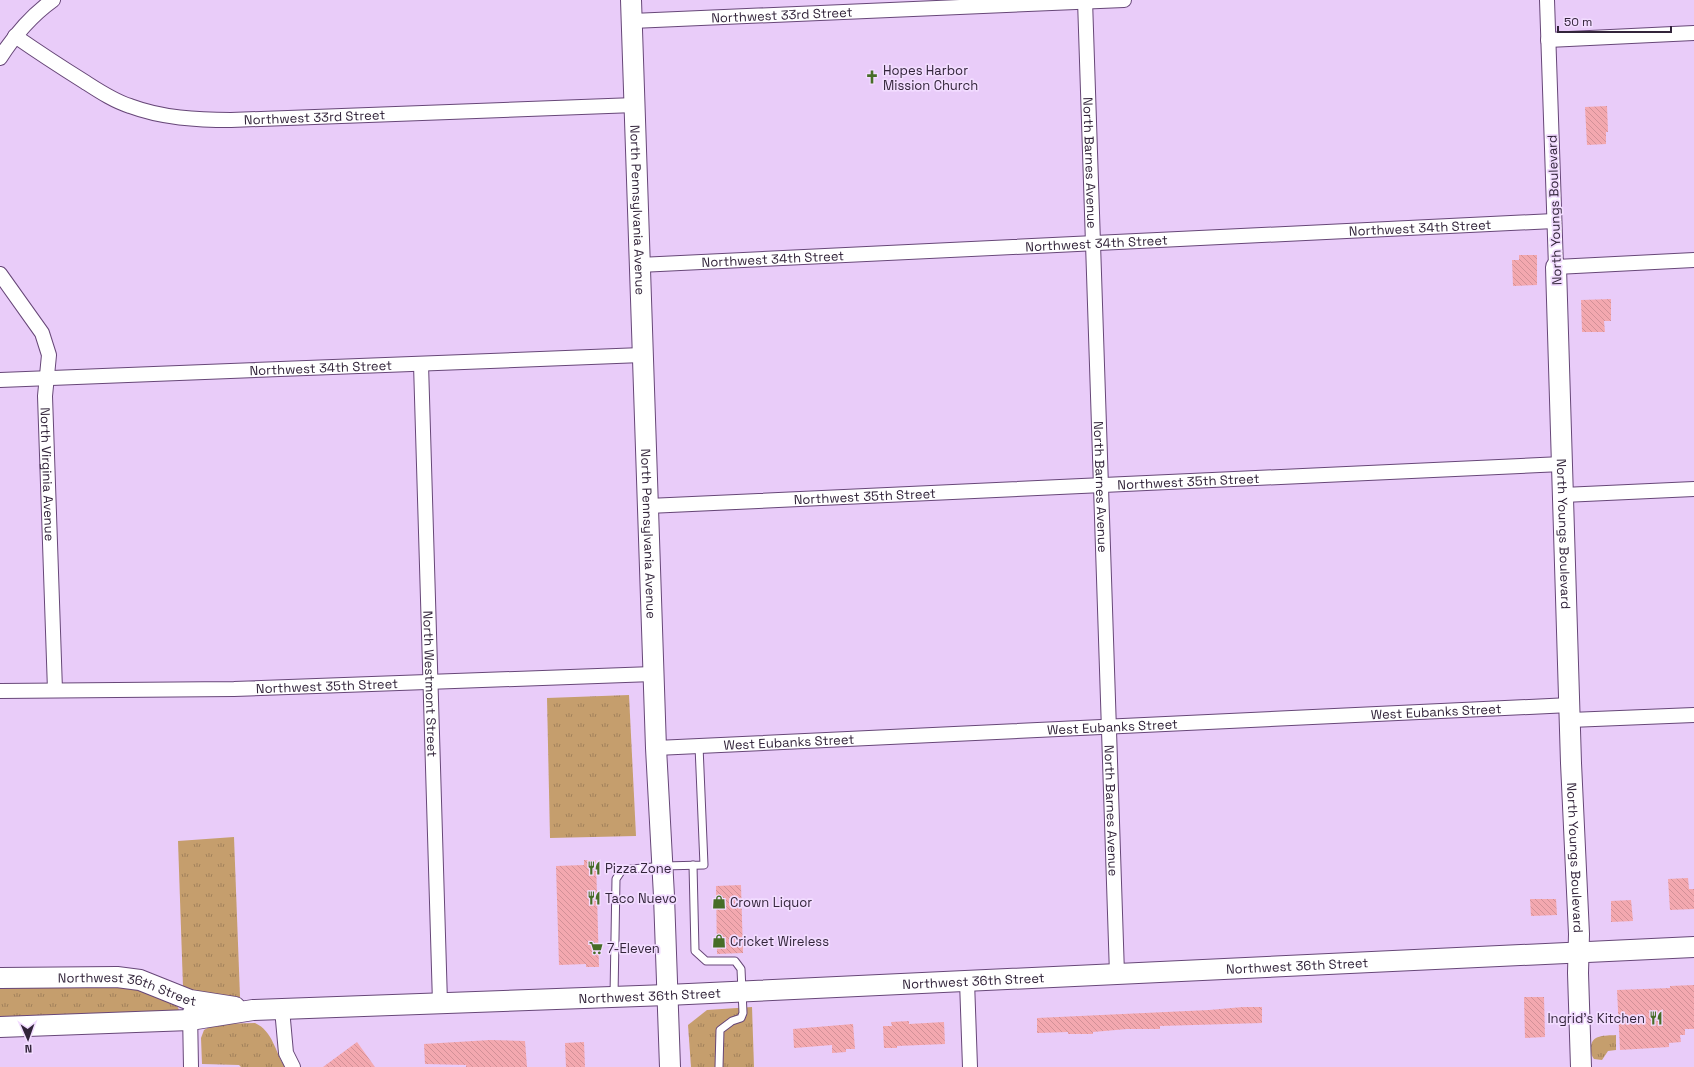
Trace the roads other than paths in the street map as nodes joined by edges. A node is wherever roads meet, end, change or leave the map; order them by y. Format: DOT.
graph roads {
  1 [pos="53,0"];
  2 [pos="631,0"];
  3 [pos="1124,0"];
  4 [pos="1547,0"];
  5 [pos="1086,1"];
  6 [pos="632,21"];
  7 [pos="1694,33"];
  8 [pos="15,36"];
  9 [pos="1548,40"];
  10 [pos="0,58"];
  11 [pos="635,105"];
  12 [pos="1554,221"];
  13 [pos="1093,244"];
  14 [pos="1694,260"];
  15 [pos="640,265"];
  16 [pos="1556,267"];
  17 [pos="0,274"];
  18 [pos="642,355"];
  19 [pos="421,364"];
  20 [pos="46,378"];
  21 [pos="0,380"];
  22 [pos="1562,464"];
  23 [pos="1101,486"];
  24 [pos="1694,489"];
  25 [pos="1563,494"];
  26 [pos="648,506"];
  27 [pos="653,674"];
  28 [pos="430,682"];
  29 [pos="55,690"];
  30 [pos="0,691"];
  31 [pos="1570,712"];
  32 [pos="1694,715"];
  33 [pos="1108,726"];
  34 [pos="699,746"];
  35 [pos="656,748"];
  36 [pos="693,865"];
  37 [pos="662,866"];
  38 [pos="1694,947"];
  39 [pos="1579,953"];
  40 [pos="1117,974"];
  41 [pos="0,978"];
  42 [pos="968,981"];
  43 [pos="742,991"];
  44 [pos="667,995"];
  45 [pos="614,996"];
  46 [pos="190,1000"];
  47 [pos="440,1003"];
  48 [pos="282,1009"];
  49 [pos="253,1010"];
  50 [pos="190,1020"];
  51 [pos="0,1027"];
  52 [pos="191,1067"];
  53 [pos="293,1067"];
  54 [pos="670,1067"];
  55 [pos="719,1067"];
  56 [pos="970,1067"];
  57 [pos="1581,1067"];
  1 -- 8 [label="street"];
  2 -- 6 [label="street, North Pennsylvania Avenue"];
  3 -- 5 [label="street, Northwest 33rd Street"];
  4 -- 9 [label="street, North Youngs Boulevard"];
  5 -- 6 [label="street, Northwest 33rd Street"];
  5 -- 13 [label="street, North Barnes Avenue"];
  6 -- 11 [label="street, North Pennsylvania Avenue"];
  7 -- 9 [label="street"];
  8 -- 10 [label="street"];
  8 -- 11 [label="street, Northwest 33rd Street"];
  9 -- 12 [label="street, North Youngs Boulevard"];
  11 -- 15 [label="street, North Pennsylvania Avenue"];
  12 -- 13 [label="street, Northwest 34th Street"];
  12 -- 16 [label="street, North Youngs Boulevard"];
  13 -- 15 [label="street, Northwest 34th Street"];
  13 -- 23 [label="street, North Barnes Avenue"];
  14 -- 16 [label="street"];
  15 -- 18 [label="street, North Pennsylvania Avenue"];
  16 -- 22 [label="street, North Youngs Boulevard"];
  17 -- 20 [label="street, North Virginia Avenue"];
  18 -- 19 [label="street, Northwest 34th Street"];
  18 -- 26 [label="street, North Pennsylvania Avenue"];
  19 -- 20 [label="street, Northwest 34th Street"];
  19 -- 28 [label="street, North Westmont Street"];
  20 -- 21 [label="street, Northwest 34th Street"];
  20 -- 29 [label="street, North Virginia Avenue"];
  22 -- 23 [label="street, Northwest 35th Street"];
  22 -- 25 [label="street, North Youngs Boulevard"];
  23 -- 26 [label="street, Northwest 35th Street"];
  23 -- 33 [label="street, North Barnes Avenue"];
  24 -- 25 [label="street"];
  25 -- 31 [label="street, North Youngs Boulevard"];
  26 -- 27 [label="street, North Pennsylvania Avenue"];
  27 -- 28 [label="street, Northwest 35th Street"];
  27 -- 35 [label="street, North Pennsylvania Avenue"];
  28 -- 29 [label="street, Northwest 35th Street"];
  28 -- 47 [label="street, North Westmont Street"];
  29 -- 30 [label="street, Northwest 35th Street"];
  31 -- 32 [label="street, West Eubanks Street"];
  31 -- 33 [label="street, West Eubanks Street"];
  31 -- 39 [label="street, North Youngs Boulevard"];
  33 -- 34 [label="street, West Eubanks Street"];
  33 -- 40 [label="street, North Barnes Avenue"];
  34 -- 35 [label="street, West Eubanks Street"];
  34 -- 36 [label="lane"];
  35 -- 37 [label="street, North Pennsylvania Avenue"];
  36 -- 37 [label="lane"];
  36 -- 43 [label="lane"];
  37 -- 44 [label="street, North Pennsylvania Avenue"];
  37 -- 45 [label="lane"];
  38 -- 39 [label="street, Northwest 36th Street"];
  39 -- 40 [label="street, Northwest 36th Street"];
  39 -- 57 [label="street, North Youngs Boulevard"];
  40 -- 42 [label="street, Northwest 36th Street"];
  41 -- 46 [label="street, Northwest 36th Street"];
  42 -- 43 [label="street, Northwest 36th Street"];
  42 -- 56 [label="street"];
  43 -- 44 [label="street, Northwest 36th Street"];
  43 -- 55 [label="lane"];
  44 -- 45 [label="street, Northwest 36th Street"];
  44 -- 54 [label="street, North Pennsylvania Avenue"];
  45 -- 47 [label="street, Northwest 36th Street"];
  46 -- 49 [label="street, Northwest 36th Street"];
  46 -- 50 [label="street"];
  47 -- 48 [label="street, Northwest 36th Street"];
  48 -- 49 [label="street, Northwest 36th Street"];
  48 -- 53 [label="street"];
  49 -- 50 [label="street, Northwest 36th Street"];
  50 -- 51 [label="street, Northwest 36th Street"];
  50 -- 52 [label="street"];
}
